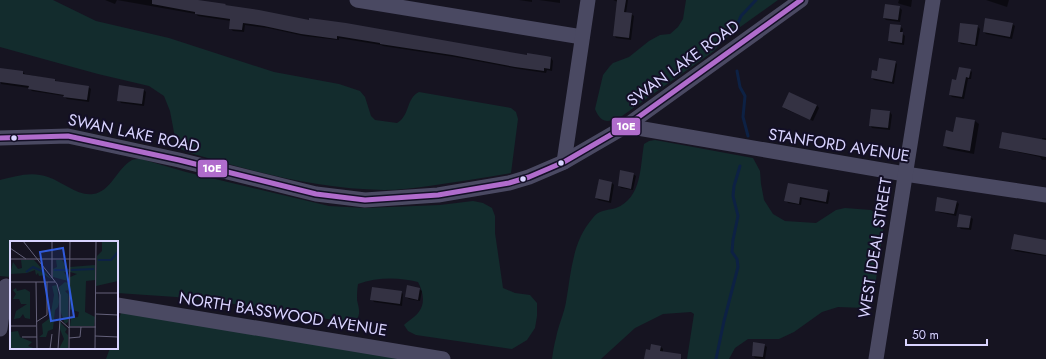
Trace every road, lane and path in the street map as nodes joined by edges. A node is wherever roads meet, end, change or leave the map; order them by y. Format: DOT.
graph roads {
  1 [pos="357,0"];
  2 [pos="588,0"];
  3 [pos="801,0"];
  4 [pos="933,0"];
  5 [pos="582,37"];
  6 [pos="626,126"];
  7 [pos="0,138"];
  8 [pos="564,162"];
  9 [pos="905,174"];
  10 [pos="1046,195"];
  11 [pos="6,286"];
  12 [pos="118,305"];
  13 [pos="0,329"];
  14 [pos="443,359"];
  15 [pos="876,359"];
  1 -- 5 [label="street"];
  2 -- 5 [label="street"];
  3 -- 6 [label="street, SWAN LAKE ROAD"];
  4 -- 9 [label="street, WEST IDEAL STREET"];
  5 -- 8 [label="street"];
  6 -- 8 [label="street, SWAN LAKE ROAD"];
  6 -- 9 [label="street, STANFORD AVENUE"];
  7 -- 8 [label="street, SWAN LAKE ROAD"];
  9 -- 10 [label="street, STANFORD AVENUE"];
  9 -- 15 [label="street, WEST IDEAL STREET"];
  11 -- 13 [label="street"];
  12 -- 14 [label="street, NORTH BASSWOOD AVENUE"];
}
